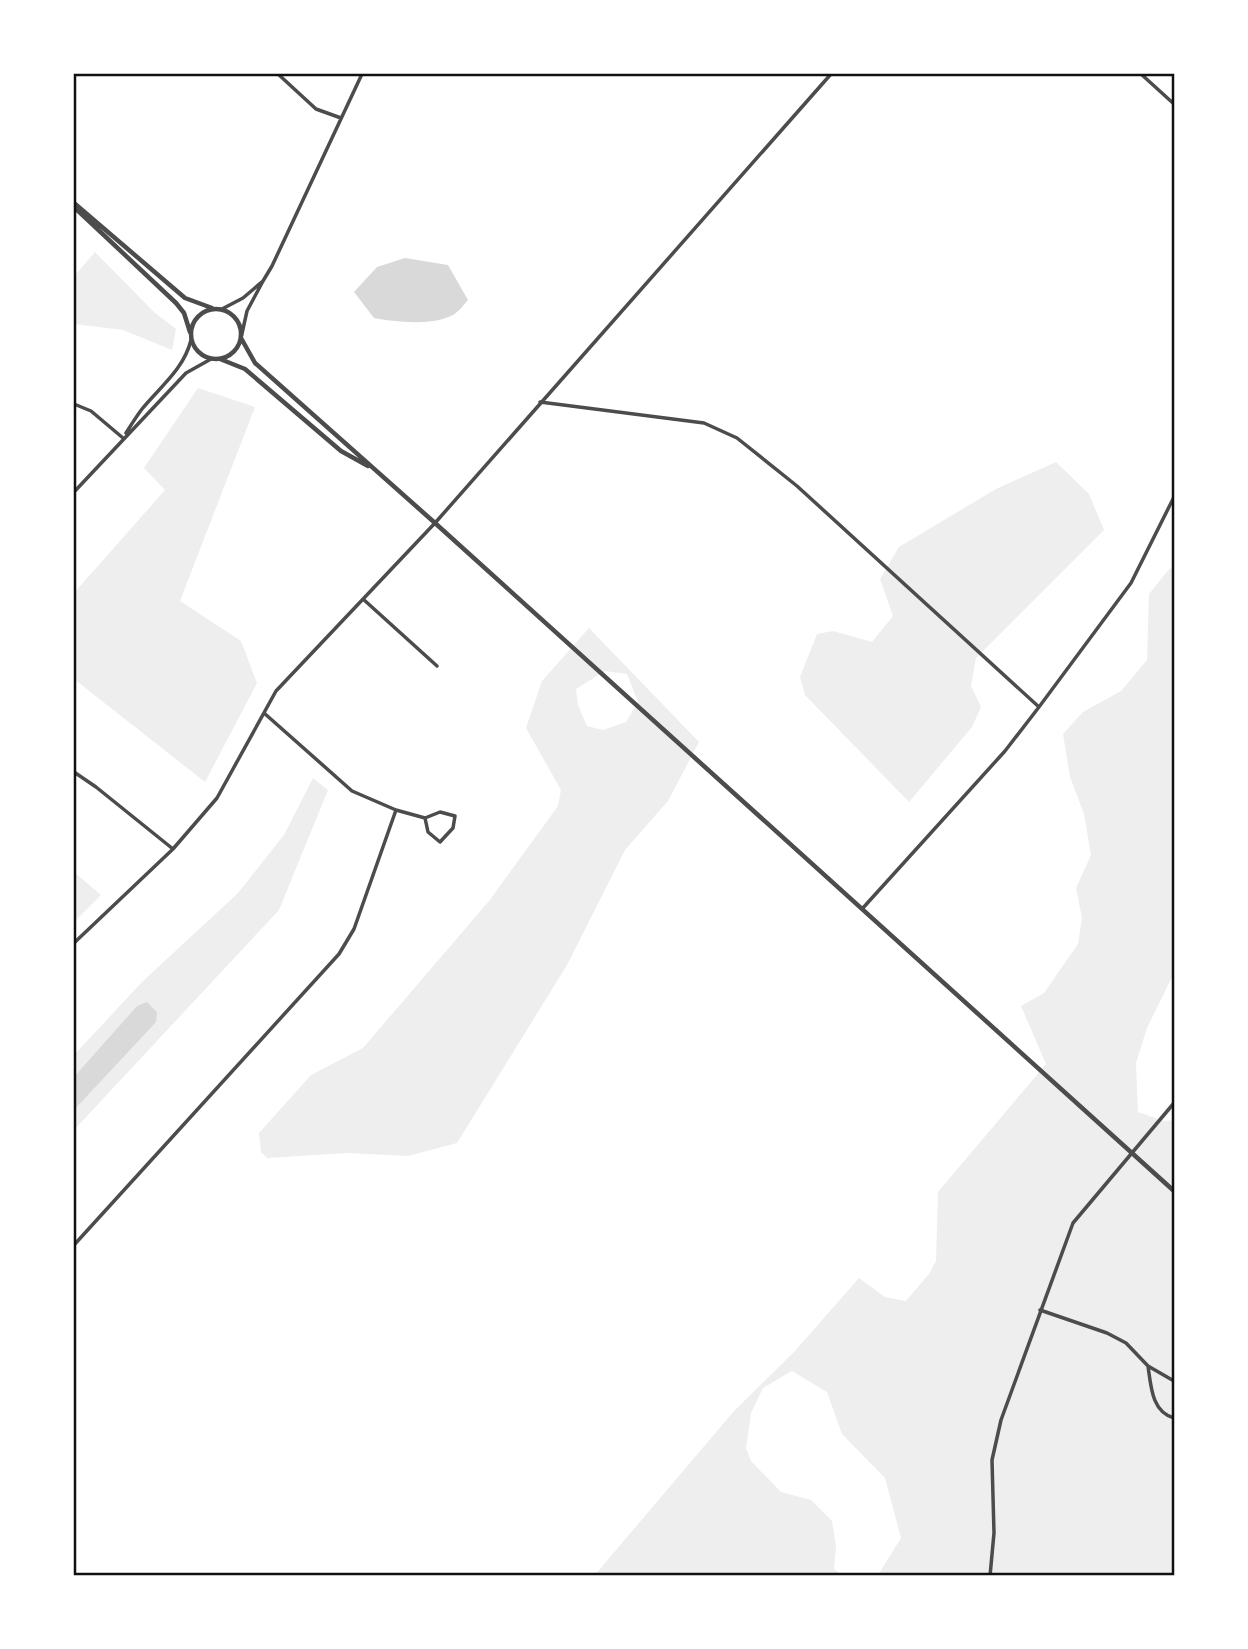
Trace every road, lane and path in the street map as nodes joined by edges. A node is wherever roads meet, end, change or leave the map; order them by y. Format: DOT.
graph roads {
  1 [pos="278,74"];
  2 [pos="362,74"];
  3 [pos="831,74"];
  4 [pos="1141,74"];
  5 [pos="1174,104"];
  6 [pos="341,118"];
  7 [pos="74,205"];
  8 [pos="262,281"];
  9 [pos="212,308"];
  10 [pos="222,309"];
  11 [pos="190,332"];
  12 [pos="241,338"];
  13 [pos="191,340"];
  14 [pos="211,359"];
  15 [pos="220,359"];
  16 [pos="540,402"];
  17 [pos="74,404"];
  18 [pos="122,438"];
  19 [pos="375,469"];
  20 [pos="74,492"];
  21 [pos="1174,497"];
  22 [pos="435,523"];
  23 [pos="363,599"];
  24 [pos="437,666"];
  25 [pos="1039,707"];
  26 [pos="264,713"];
  27 [pos="74,772"];
  28 [pos="396,810"];
  29 [pos="425,818"];
  30 [pos="173,849"];
  31 [pos="863,909"];
  32 [pos="74,943"];
  33 [pos="1174,1103"];
  34 [pos="1132,1152"];
  35 [pos="1174,1191"];
  36 [pos="74,1245"];
  37 [pos="1040,1310"];
  38 [pos="1148,1367"];
  39 [pos="1174,1381"];
  40 [pos="1174,1418"];
  41 [pos="990,1576"];
  1 -- 6 [label="street"];
  2 -- 6 [label="street"];
  3 -- 16 [label="street"];
  4 -- 5 [label="street"];
  6 -- 8 [label="street"];
  7 -- 9 [label="street"];
  7 -- 11 [label="street"];
  8 -- 10 [label="street"];
  8 -- 12 [label="street"];
  9 -- 10 [label="street"];
  9 -- 11 [label="street"];
  10 -- 12 [label="street"];
  11 -- 13 [label="street"];
  12 -- 15 [label="street"];
  12 -- 19 [label="street"];
  13 -- 14 [label="street"];
  13 -- 18 [label="street"];
  14 -- 15 [label="street"];
  14 -- 18 [label="street"];
  15 -- 19 [label="street"];
  16 -- 22 [label="street"];
  16 -- 25 [label="street"];
  17 -- 18 [label="street"];
  18 -- 20 [label="street"];
  19 -- 22 [label="street"];
  21 -- 25 [label="street"];
  22 -- 23 [label="street"];
  22 -- 31 [label="street"];
  23 -- 24 [label="street"];
  23 -- 26 [label="street"];
  25 -- 31 [label="street"];
  26 -- 28 [label="street"];
  26 -- 30 [label="street"];
  27 -- 30 [label="street"];
  28 -- 29 [label="street"];
  28 -- 36 [label="street"];
  29 -- 29 [label="street"];
  30 -- 32 [label="street"];
  31 -- 34 [label="street"];
  33 -- 34 [label="street"];
  34 -- 35 [label="street"];
  34 -- 37 [label="street"];
  37 -- 38 [label="street"];
  37 -- 41 [label="street"];
  38 -- 39 [label="street"];
  38 -- 40 [label="street"];
}
